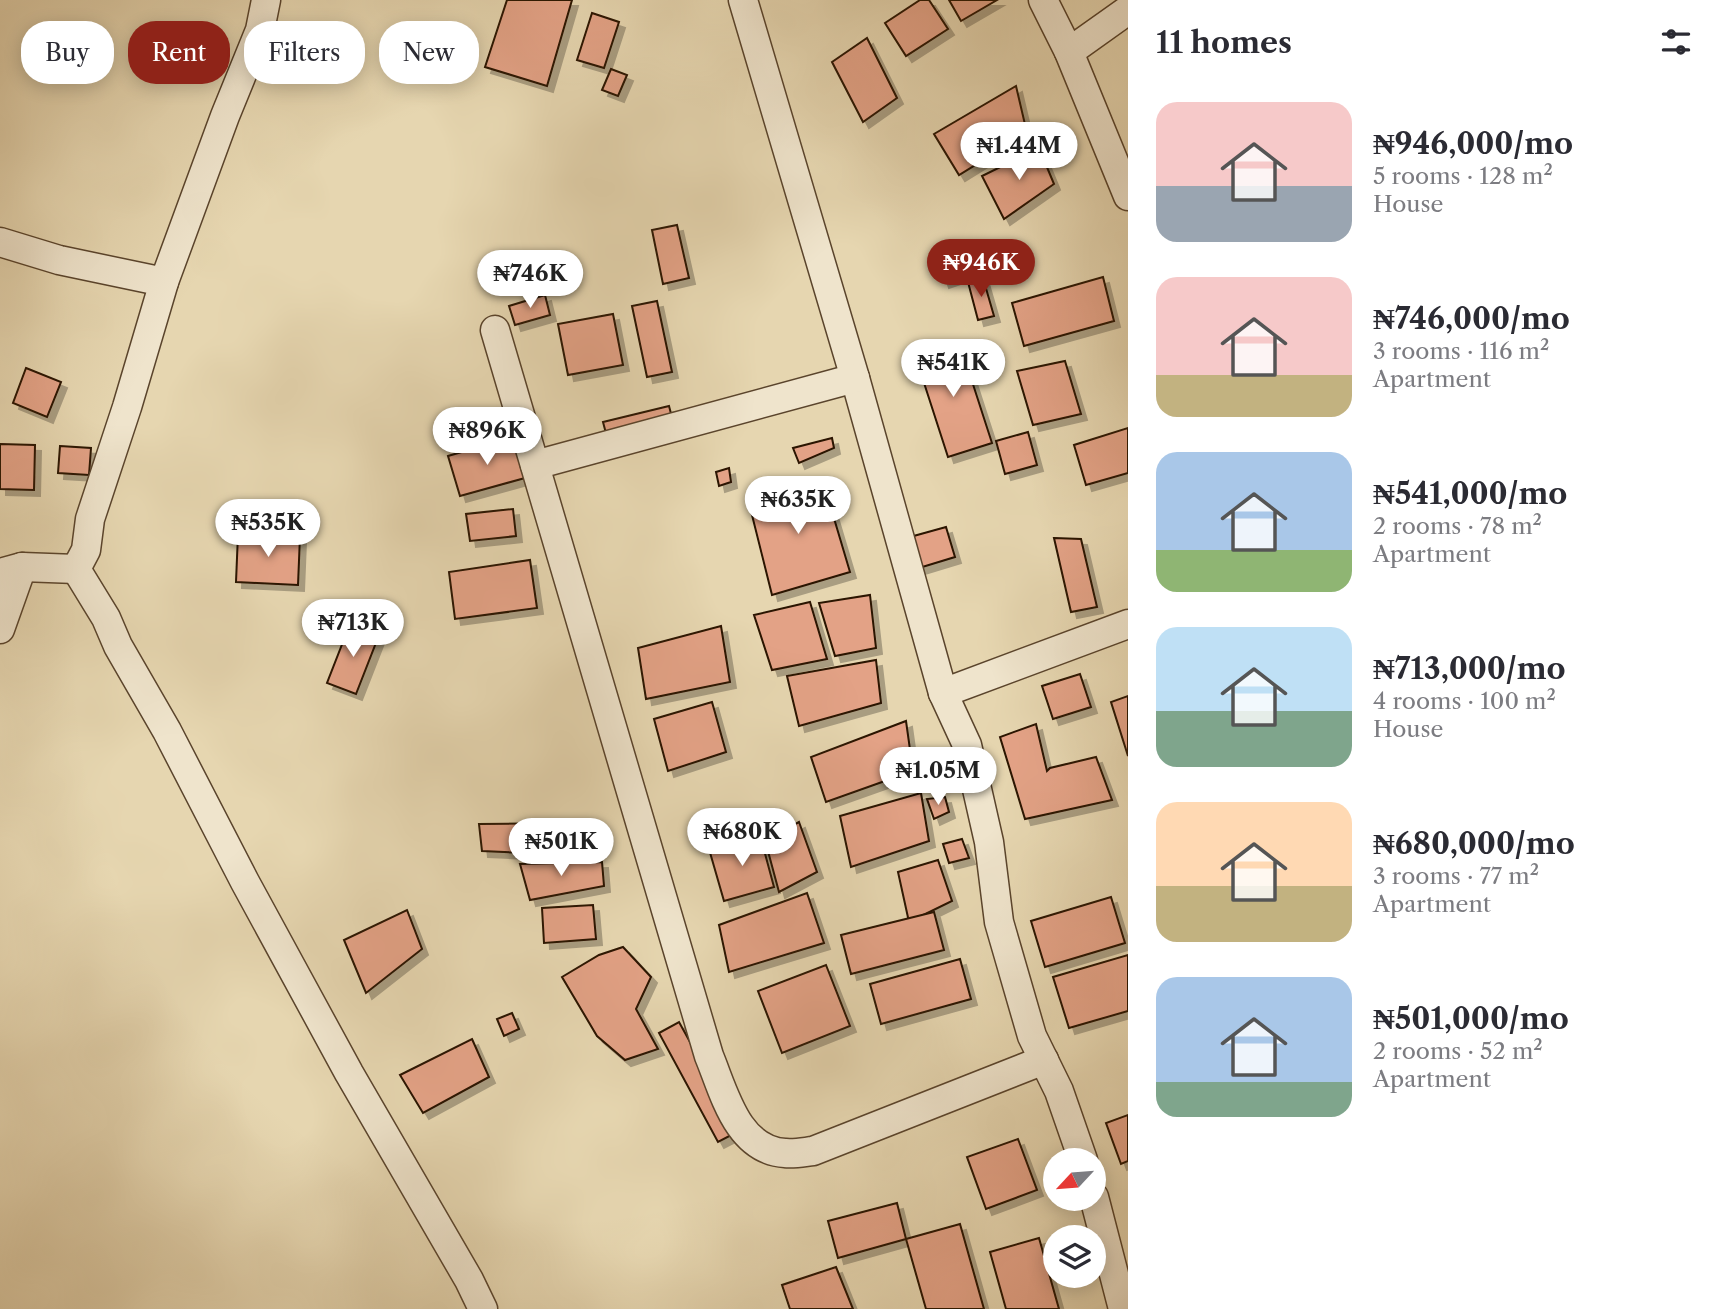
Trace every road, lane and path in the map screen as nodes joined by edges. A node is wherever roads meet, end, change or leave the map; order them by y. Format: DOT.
graph roads {
  1 [pos="266,0"];
  2 [pos="743,0"];
  3 [pos="1043,0"];
  4 [pos="1128,10"];
  5 [pos="1069,52"];
  6 [pos="1128,196"];
  7 [pos="0,242"];
  8 [pos="164,282"];
  9 [pos="495,330"];
  10 [pos="855,378"];
  11 [pos="536,465"];
  12 [pos="76,569"];
  13 [pos="11,570"];
  14 [pos="1128,624"];
  15 [pos="0,629"];
  16 [pos="943,693"];
  17 [pos="1044,1060"];
  18 [pos="1079,1148"];
  19 [pos="1098,1211"];
  20 [pos="483,1309"];
  21 [pos="1123,1309"];
  1 -- 8 [label="street"];
  2 -- 10 [label="street"];
  3 -- 5 [label="street"];
  4 -- 5 [label="street"];
  5 -- 6 [label="street"];
  7 -- 8 [label="street"];
  8 -- 12 [label="street"];
  9 -- 11 [label="street"];
  10 -- 11 [label="street"];
  10 -- 16 [label="street"];
  11 -- 17 [label="street"];
  12 -- 13 [label="street"];
  12 -- 20 [label="street"];
  13 -- 15 [label="street"];
  14 -- 16 [label="street"];
  16 -- 17 [label="street"];
  17 -- 18 [label="street"];
  19 -- 21 [label="street"];
}
